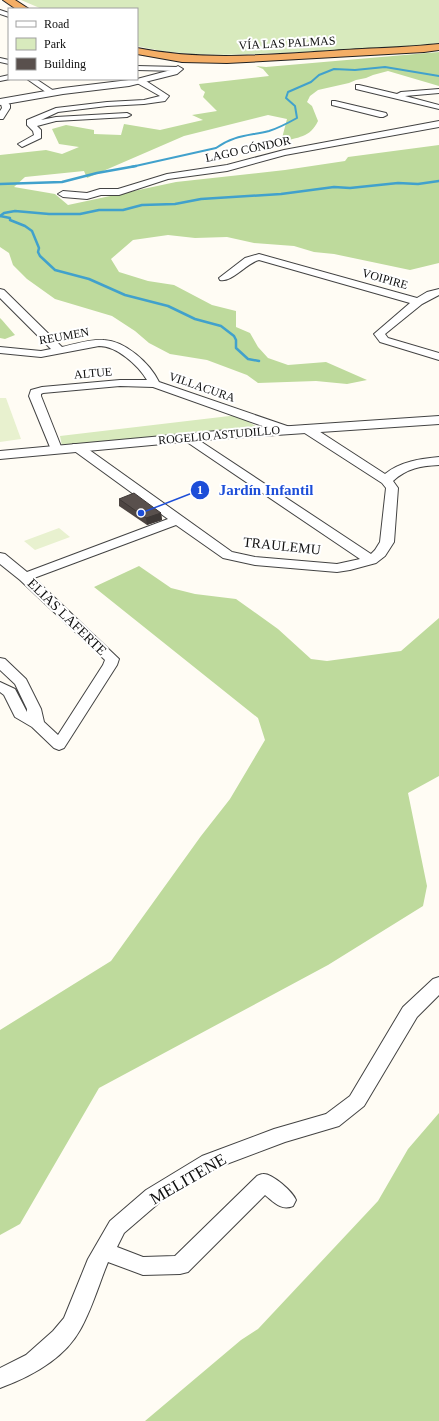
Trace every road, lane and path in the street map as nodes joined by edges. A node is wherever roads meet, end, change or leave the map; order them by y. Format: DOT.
graph roads {
  1 [pos="8,0"];
  2 [pos="0,2"];
  3 [pos="12,8"];
  4 [pos="22,8"];
  5 [pos="439,48"];
  6 [pos="138,51"];
  7 [pos="384,54"];
  8 [pos="138,55"];
  9 [pos="138,62"];
  10 [pos="138,68"];
  11 [pos="178,69"];
  12 [pos="33,80"];
  13 [pos="140,81"];
  14 [pos="359,87"];
  15 [pos="439,91"];
  16 [pos="53,93"];
  17 [pos="391,95"];
  18 [pos="2,102"];
  19 [pos="335,103"];
  20 [pos="356,108"];
  21 [pos="439,108"];
  22 [pos="127,115"];
  23 [pos="383,115"];
  24 [pos="0,117"];
  25 [pos="439,124"];
  26 [pos="30,125"];
  27 [pos="22,144"];
  28 [pos="63,194"];
  29 [pos="224,278"];
  30 [pos="0,292"];
  31 [pos="439,292"];
  32 [pos="418,302"];
  33 [pos="99,343"];
  34 [pos="0,350"];
  35 [pos="60,350"];
  36 [pos="439,357"];
  37 [pos="154,384"];
  38 [pos="439,420"];
  39 [pos="307,429"];
  40 [pos="286,430"];
  41 [pos="187,438"];
  42 [pos="77,447"];
  43 [pos="56,449"];
  44 [pos="0,455"];
  45 [pos="439,461"];
  46 [pos="386,480"];
  47 [pos="177,520"];
  48 [pos="0,557"];
  49 [pos="371,560"];
  50 [pos="25,577"];
  51 [pos="0,662"];
  52 [pos="0,686"];
  53 [pos="37,724"];
  54 [pos="439,984"];
  55 [pos="286,1200"];
  56 [pos="104,1251"];
  57 [pos="0,1378"];
  1 -- 4 [label="highway"];
  2 -- 3 [label="highway"];
  5 -- 6 [label="highway, VÍA LAS PALMAS"];
  5 -- 7 [label="highway, VÍA LAS PALMAS"];
  7 -- 8 [label="highway, VÍA LAS PALMAS"];
  7 -- 11 [label="highway"];
  9 -- 11 [label="highway"];
  10 -- 11 [label="street"];
  11 -- 13 [label="street"];
  12 -- 16 [label="street"];
  13 -- 16 [label="street"];
  13 -- 26 [label="street"];
  14 -- 17 [label="street"];
  15 -- 17 [label="street"];
  16 -- 18 [label="street"];
  17 -- 20 [label="street"];
  17 -- 21 [label="street"];
  18 -- 24 [label="street"];
  19 -- 20 [label="street"];
  20 -- 23 [label="street"];
  22 -- 26 [label="street"];
  25 -- 28 [label="street, LAGO CÓNDOR"];
  26 -- 27 [label="street"];
  29 -- 32 [label="street, VOIPIRE"];
  30 -- 35 [label="street"];
  31 -- 32 [label="street"];
  32 -- 36 [label="street, VOIPIRE"];
  33 -- 35 [label="street, REUMEN"];
  33 -- 37 [label="street, VILLACURA"];
  34 -- 35 [label="street, REUMEN"];
  37 -- 40 [label="street, VILLACURA"];
  37 -- 43 [label="street, ALTUE"];
  38 -- 39 [label="street, ROGELIO ASTUDILLO"];
  39 -- 40 [label="street, ROGELIO ASTUDILLO"];
  39 -- 46 [label="street"];
  40 -- 41 [label="street, ROGELIO ASTUDILLO"];
  41 -- 42 [label="street, ROGELIO ASTUDILLO"];
  41 -- 49 [label="street"];
  42 -- 43 [label="street, ROGELIO ASTUDILLO"];
  42 -- 47 [label="street, TRAULEMU"];
  43 -- 44 [label="street, ROGELIO ASTUDILLO"];
  45 -- 46 [label="street"];
  46 -- 49 [label="street"];
  47 -- 49 [label="street, TRAULEMU"];
  47 -- 50 [label="street"];
  48 -- 50 [label="street, ELIAS LAFERTE"];
  50 -- 53 [label="street, ELIAS LAFERTE"];
  51 -- 53 [label="street"];
  52 -- 53 [label="street"];
  54 -- 56 [label="street, MELITENE"];
  55 -- 56 [label="street"];
  56 -- 57 [label="street, MELITENE"];
}
